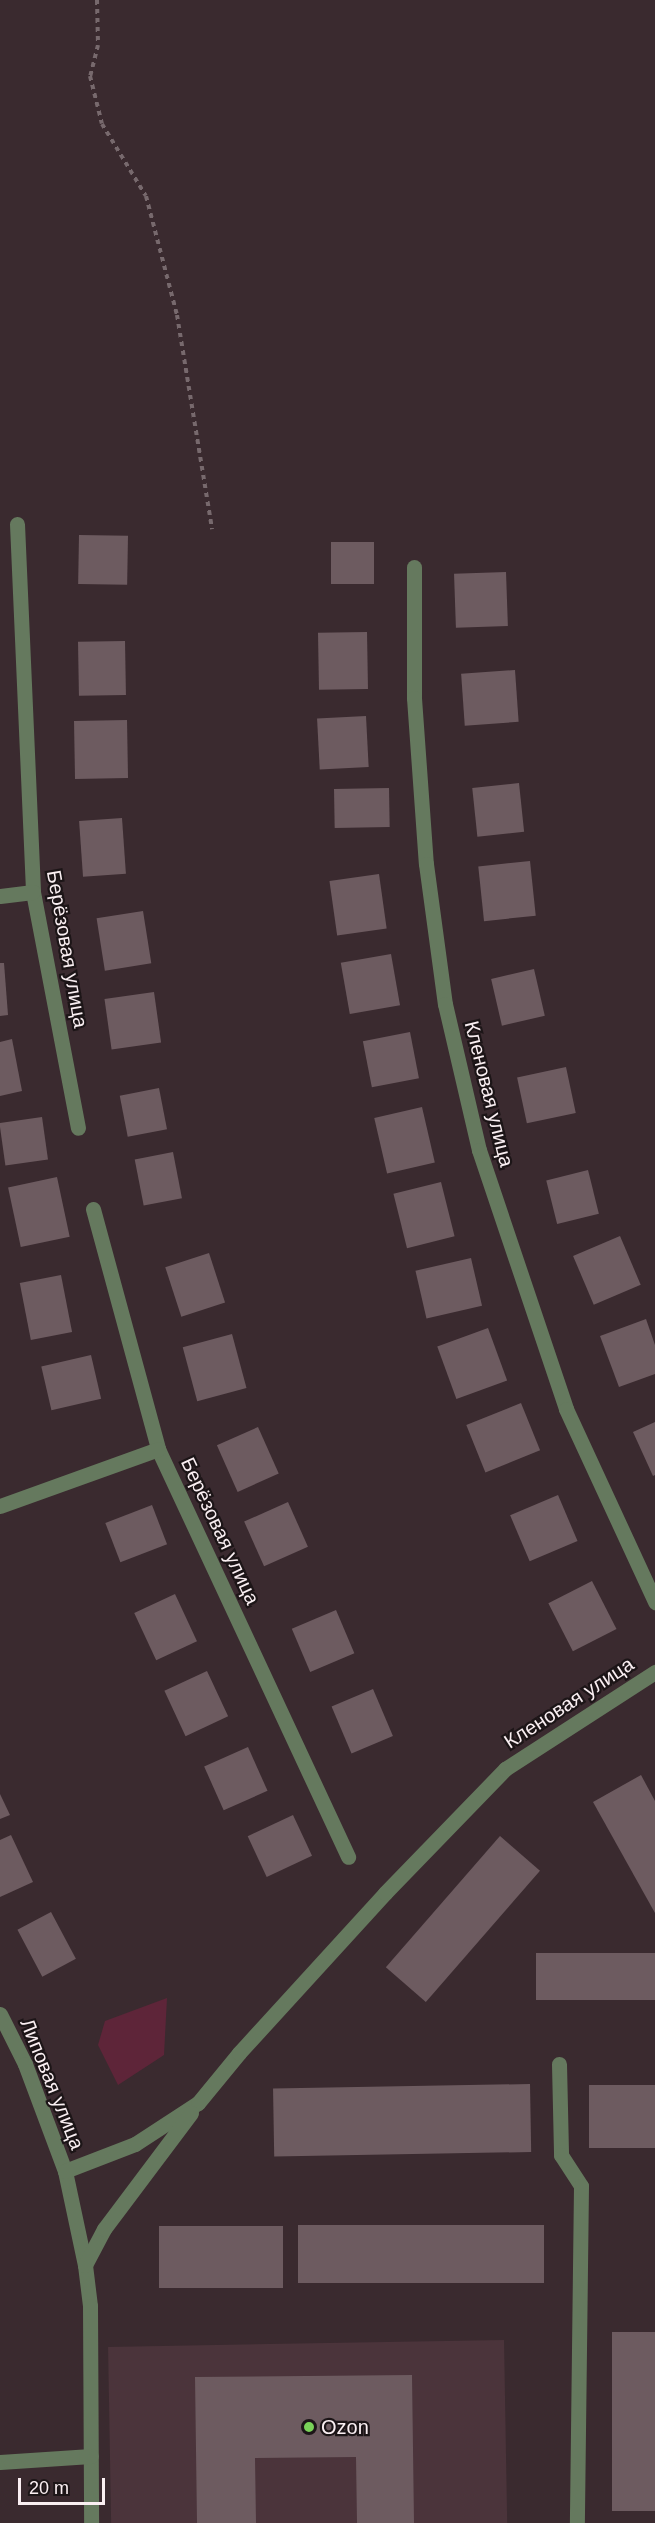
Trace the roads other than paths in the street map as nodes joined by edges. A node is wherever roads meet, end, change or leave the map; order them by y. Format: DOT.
graph roads {
  1 [pos="16,524"];
  2 [pos="414,567"];
  3 [pos="33,892"];
  4 [pos="0,896"];
  5 [pos="78,1128"];
  6 [pos="93,1209"];
  7 [pos="158,1449"];
  8 [pos="0,1506"];
  9 [pos="655,1602"];
  10 [pos="655,1672"];
  11 [pos="348,1857"];
  12 [pos="0,2014"];
  13 [pos="558,2064"];
  14 [pos="198,2103"];
  15 [pos="65,2171"];
  16 [pos="85,2265"];
  17 [pos="91,2456"];
  18 [pos="0,2462"];
  19 [pos="91,2523"];
  20 [pos="577,2523"];
  1 -- 3 [label="street, Берёзовая улица"];
  2 -- 9 [label="street, Кленовая улица"];
  3 -- 4 [label="street"];
  3 -- 5 [label="street, Берёзовая улица"];
  6 -- 7 [label="street, Берёзовая улица"];
  7 -- 8 [label="street"];
  7 -- 11 [label="street, Берёзовая улица"];
  10 -- 14 [label="street, Кленовая улица"];
  12 -- 15 [label="street, Липовая улица"];
  13 -- 20 [label="street"];
  14 -- 15 [label="street"];
  14 -- 16 [label="street, Кленовая улица"];
  15 -- 16 [label="street, Липовая улица"];
  16 -- 17 [label="street, Липовая улица"];
  17 -- 18 [label="street"];
  17 -- 19 [label="street, Липовая улица"];
}
